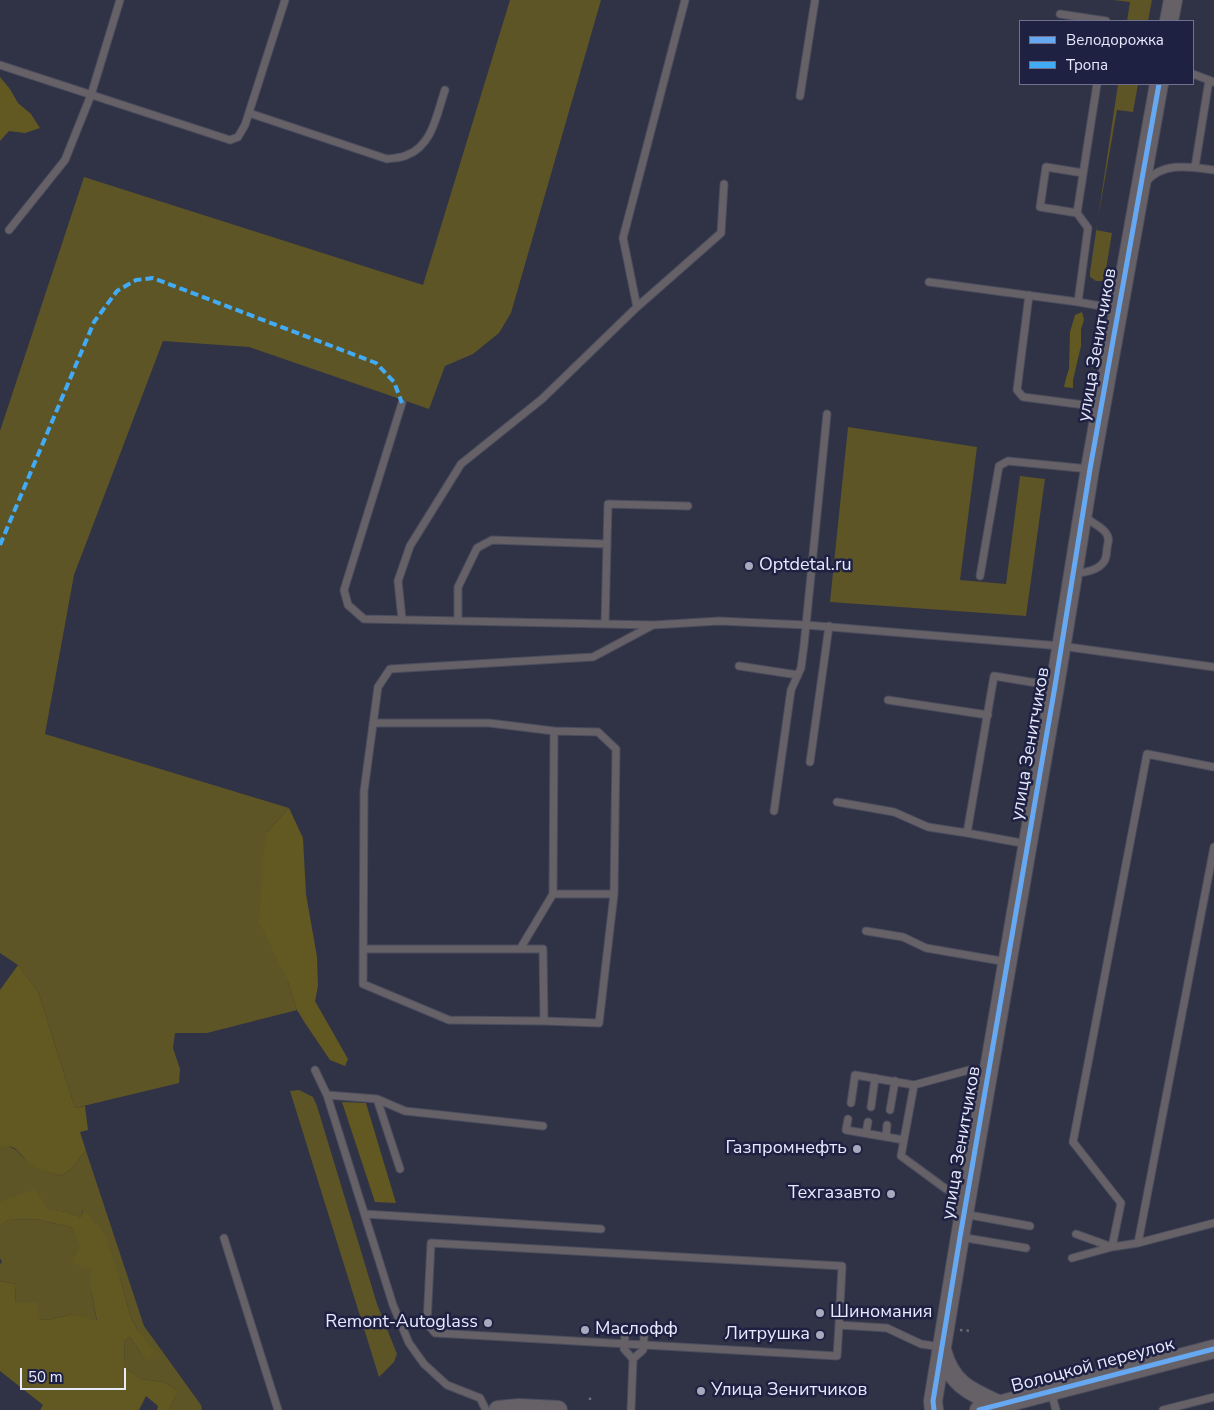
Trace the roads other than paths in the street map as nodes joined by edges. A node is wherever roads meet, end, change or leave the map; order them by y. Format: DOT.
graph roads {
  1 [pos="120,0"];
  2 [pos="286,0"];
  3 [pos="685,0"];
  4 [pos="815,0"];
  5 [pos="1173,0"];
  6 [pos="1060,14"];
  7 [pos="1099,20"];
  8 [pos="1169,20"];
  9 [pos="0,65"];
  10 [pos="1194,74"];
  11 [pos="1212,81"];
  12 [pos="1097,85"];
  13 [pos="1158,85"];
  14 [pos="444,90"];
  15 [pos="91,96"];
  16 [pos="800,96"];
  17 [pos="249,113"];
  18 [pos="1194,167"];
  19 [pos="1214,170"];
  20 [pos="1083,173"];
  21 [pos="724,184"];
  22 [pos="1140,190"];
  23 [pos="1077,213"];
  24 [pos="9,230"];
  25 [pos="929,282"];
  26 [pos="1029,295"];
  27 [pos="1078,302"];
  28 [pos="636,307"];
  29 [pos="1118,309"];
  30 [pos="402,403"];
  31 [pos="1100,406"];
  32 [pos="827,414"];
  33 [pos="1090,469"];
  34 [pos="688,506"];
  35 [pos="1083,511"];
  36 [pos="607,544"];
  37 [pos="1073,572"];
  38 [pos="980,576"];
  39 [pos="402,619"];
  40 [pos="458,620"];
  41 [pos="605,624"];
  42 [pos="806,624"];
  43 [pos="653,625"];
  44 [pos="830,626"];
  45 [pos="1061,646"];
  46 [pos="739,666"];
  47 [pos="1214,667"];
  48 [pos="798,675"];
  49 [pos="1055,686"];
  50 [pos="888,700"];
  51 [pos="988,715"];
  52 [pos="373,723"];
  53 [pos="554,731"];
  54 [pos="810,762"];
  55 [pos="1214,767"];
  56 [pos="837,802"];
  57 [pos="774,811"];
  58 [pos="967,833"];
  59 [pos="1028,844"];
  60 [pos="1214,847"];
  61 [pos="553,894"];
  62 [pos="614,894"];
  63 [pos="866,931"];
  64 [pos="363,949"];
  65 [pos="520,949"];
  66 [pos="1008,962"];
  67 [pos="544,1021"];
  68 [pos="315,1070"];
  69 [pos="988,1075"];
  70 [pos="875,1078"];
  71 [pos="894,1081"];
  72 [pos="914,1084"];
  73 [pos="328,1095"];
  74 [pos="377,1099"];
  75 [pos="851,1104"];
  76 [pos="871,1107"];
  77 [pos="890,1110"];
  78 [pos="848,1119"];
  79 [pos="868,1122"];
  80 [pos="888,1125"];
  81 [pos="543,1126"];
  82 [pos="866,1133"];
  83 [pos="886,1136"];
  84 [pos="904,1140"];
  85 [pos="400,1170"];
  86 [pos="967,1193"];
  87 [pos="364,1214"];
  88 [pos="964,1214"];
  89 [pos="1214,1223"];
  90 [pos="1030,1226"];
  91 [pos="601,1229"];
  92 [pos="1076,1234"];
  93 [pos="960,1237"];
  94 [pos="224,1238"];
  95 [pos="1138,1243"];
  96 [pos="1112,1247"];
  97 [pos="1026,1248"];
  98 [pos="1072,1258"];
  99 [pos="838,1325"];
  100 [pos="625,1340"];
  101 [pos="644,1341"];
  102 [pos="941,1347"];
  103 [pos="1214,1349"];
  104 [pos="633,1359"];
  105 [pos="1051,1391"];
  106 [pos="1214,1396"];
  107 [pos="1000,1404"];
  108 [pos="278,1410"];
  109 [pos="486,1410"];
  110 [pos="498,1410"];
  111 [pos="558,1410"];
  112 [pos="630,1410"];
  113 [pos="934,1410"];
  114 [pos="979,1410"];
  115 [pos="1056,1410"];
  116 [pos="1164,1410"];
  1 -- 15 [label="lane"];
  2 -- 17 [label="lane"];
  3 -- 28 [label="lane"];
  4 -- 16 [label="lane"];
  5 -- 8 [label="street"];
  6 -- 7 [label="lane"];
  9 -- 15 [label="lane"];
  10 -- 11 [label="lane"];
  11 -- 18 [label="lane"];
  12 -- 20 [label="lane"];
  13 -- 22 [label="street, улица Зенитчиков"];
  14 -- 17 [label="lane"];
  15 -- 17 [label="lane"];
  15 -- 24 [label="lane"];
  18 -- 19 [label="lane"];
  18 -- 22 [label="lane"];
  20 -- 23 [label="lane"];
  20 -- 23 [label="lane"];
  21 -- 28 [label="lane"];
  22 -- 29 [label="street, улица Зенитчиков"];
  23 -- 27 [label="lane"];
  25 -- 26 [label="lane"];
  26 -- 27 [label="lane"];
  26 -- 31 [label="lane"];
  27 -- 29 [label="lane"];
  28 -- 39 [label="lane"];
  29 -- 31 [label="street, улица Зенитчиков"];
  30 -- 39 [label="lane"];
  31 -- 33 [label="street, улица Зенитчиков"];
  32 -- 42 [label="lane"];
  33 -- 35 [label="street, улица Зенитчиков"];
  33 -- 38 [label="lane"];
  34 -- 36 [label="lane"];
  35 -- 37 [label="street, улица Зенитчиков"];
  35 -- 37 [label="lane"];
  36 -- 40 [label="lane"];
  36 -- 41 [label="lane"];
  37 -- 45 [label="street, улица Зенитчиков"];
  39 -- 40 [label="lane"];
  40 -- 41 [label="lane"];
  41 -- 43 [label="lane"];
  42 -- 43 [label="lane"];
  42 -- 44 [label="lane"];
  42 -- 48 [label="lane"];
  43 -- 52 [label="lane"];
  44 -- 45 [label="lane"];
  44 -- 54 [label="lane"];
  45 -- 47 [label="lane"];
  45 -- 49 [label="street, улица Зенитчиков"];
  46 -- 48 [label="lane"];
  48 -- 57 [label="lane"];
  49 -- 51 [label="lane"];
  49 -- 59 [label="street, улица Зенитчиков"];
  50 -- 51 [label="lane"];
  51 -- 58 [label="lane"];
  52 -- 53 [label="lane"];
  52 -- 64 [label="lane"];
  53 -- 61 [label="lane"];
  53 -- 62 [label="lane"];
  55 -- 96 [label="lane"];
  56 -- 58 [label="lane"];
  58 -- 59 [label="lane"];
  59 -- 66 [label="street, улица Зенитчиков"];
  60 -- 95 [label="lane"];
  61 -- 62 [label="lane"];
  61 -- 65 [label="lane"];
  62 -- 67 [label="lane"];
  63 -- 66 [label="lane"];
  64 -- 65 [label="lane"];
  64 -- 67 [label="lane"];
  65 -- 67 [label="lane"];
  66 -- 69 [label="street, улица Зенитчиков"];
  68 -- 73 [label="lane"];
  69 -- 72 [label="lane"];
  69 -- 86 [label="street, улица Зенитчиков"];
  70 -- 71 [label="lane"];
  70 -- 75 [label="lane"];
  70 -- 76 [label="lane"];
  71 -- 72 [label="lane"];
  71 -- 77 [label="lane"];
  72 -- 84 [label="lane"];
  73 -- 74 [label="lane"];
  73 -- 87 [label="lane"];
  74 -- 81 [label="lane"];
  74 -- 85 [label="lane"];
  78 -- 82 [label="lane"];
  79 -- 82 [label="lane"];
  80 -- 83 [label="lane"];
  82 -- 83 [label="lane"];
  83 -- 84 [label="lane"];
  84 -- 86 [label="lane"];
  86 -- 88 [label="street, улица Зенитчиков"];
  87 -- 91 [label="lane"];
  87 -- 109 [label="lane"];
  88 -- 90 [label="lane"];
  88 -- 93 [label="street, улица Зенитчиков"];
  89 -- 95 [label="lane"];
  92 -- 96 [label="lane"];
  93 -- 97 [label="lane"];
  93 -- 102 [label="street, улица Зенитчиков"];
  94 -- 108 [label="lane"];
  95 -- 96 [label="lane"];
  96 -- 98 [label="lane"];
  99 -- 100 [label="lane"];
  99 -- 101 [label="lane"];
  99 -- 102 [label="lane"];
  100 -- 101 [label="lane"];
  100 -- 104 [label="lane"];
  101 -- 104 [label="lane"];
  102 -- 107 [label="street"];
  102 -- 113 [label="street, улица Зенитчиков"];
  103 -- 105 [label="street, Волоцкой переулок"];
  104 -- 112 [label="lane"];
  105 -- 107 [label="street, Волоцкой переулок"];
  105 -- 115 [label="lane"];
  106 -- 116 [label="lane"];
  107 -- 114 [label="street, Волоцкой переулок"];
  110 -- 111 [label="street"];
}
